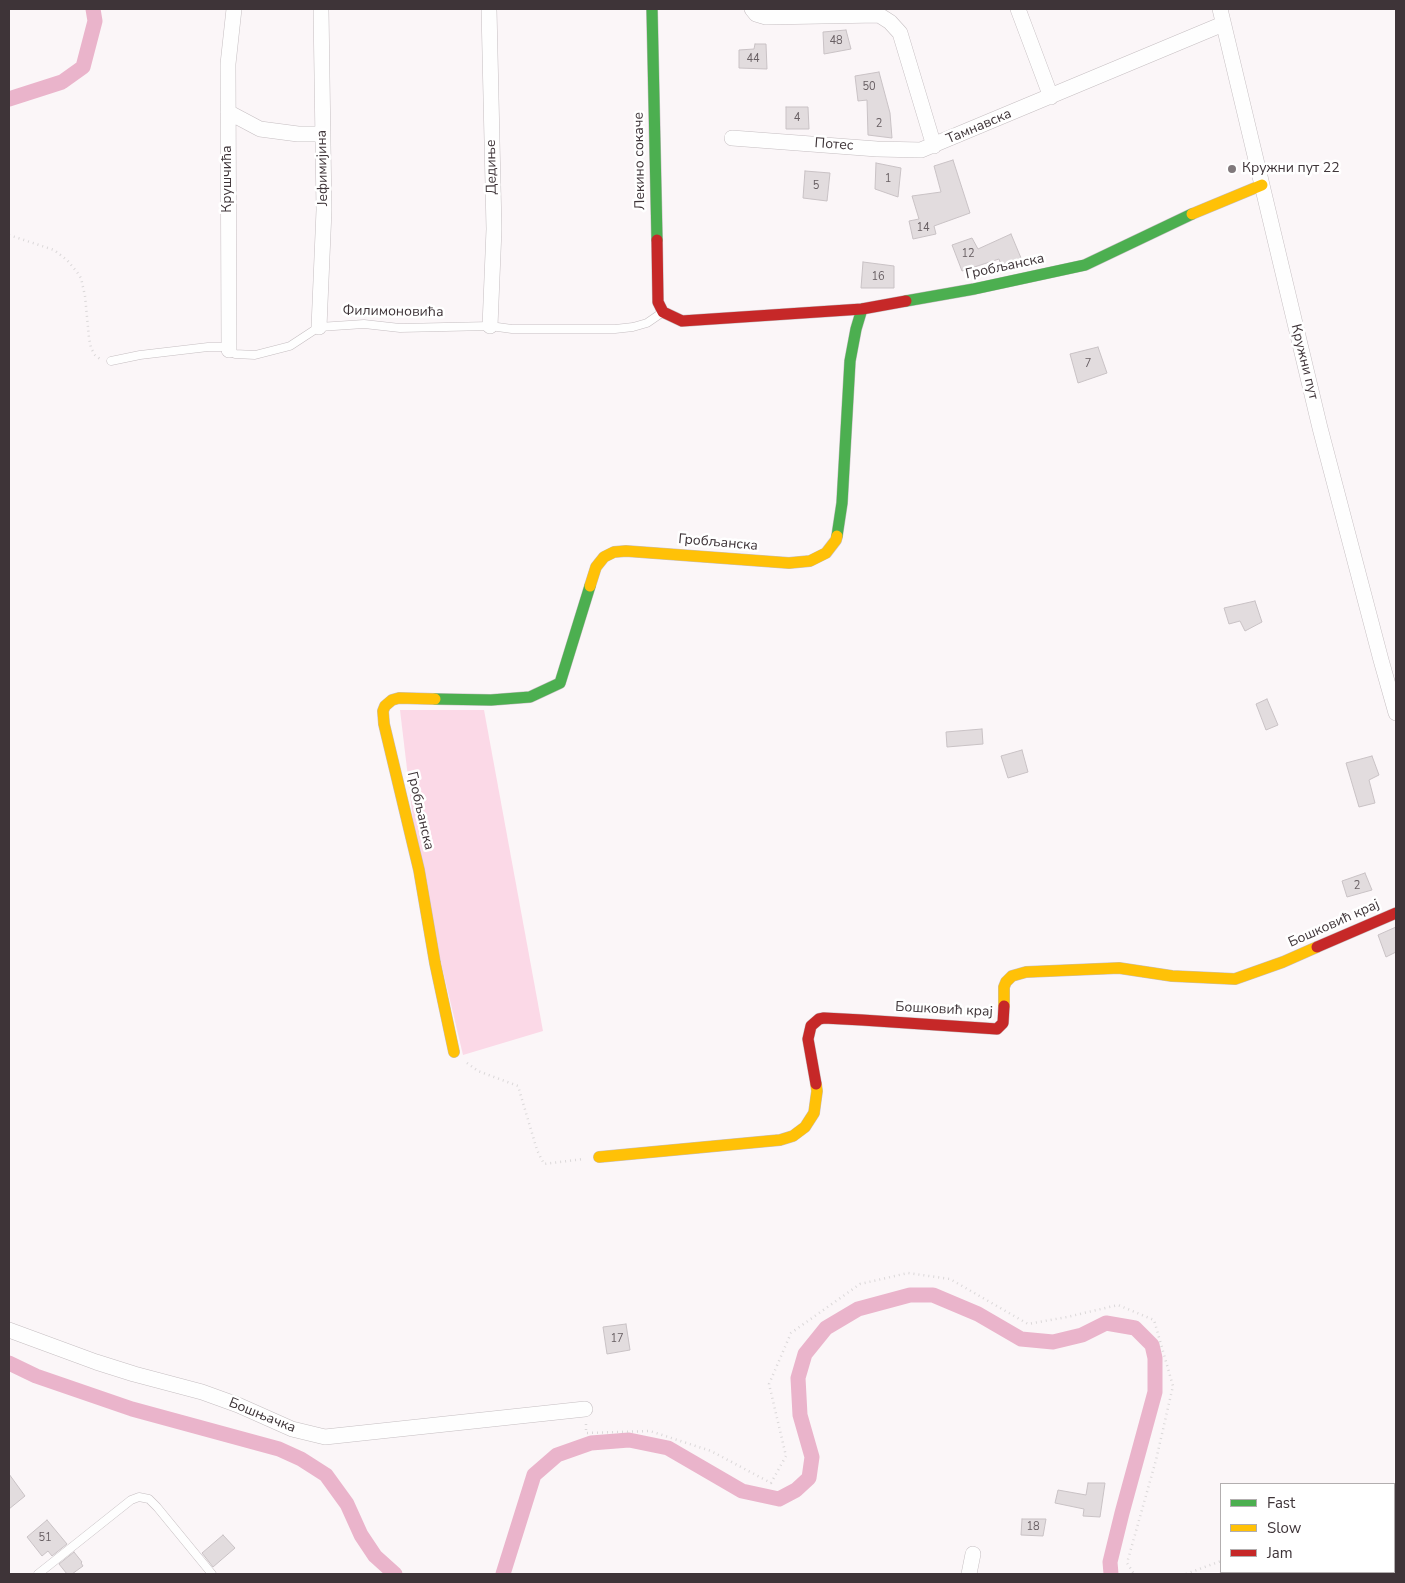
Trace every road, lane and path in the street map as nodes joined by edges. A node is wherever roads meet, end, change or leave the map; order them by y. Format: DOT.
graph roads {
  1 [pos="234,9"];
  2 [pos="321,9"];
  3 [pos="490,9"];
  4 [pos="652,9"];
  5 [pos="752,9"];
  6 [pos="1018,9"];
  7 [pos="1220,9"];
  8 [pos="878,12"];
  9 [pos="1222,24"];
  10 [pos="1051,97"];
  11 [pos="228,112"];
  12 [pos="323,134"];
  13 [pos="732,138"];
  14 [pos="934,146"];
  15 [pos="1262,185"];
  16 [pos="9,235"];
  17 [pos="862,309"];
  18 [pos="663,312"];
  19 [pos="490,326"];
  20 [pos="319,327"];
  21 [pos="229,350"];
  22 [pos="111,361"];
  23 [pos="1396,713"];
  24 [pos="1396,913"];
  25 [pos="454,1052"];
  26 [pos="599,1157"];
  27 [pos="9,1330"];
  28 [pos="585,1409"];
  29 [pos="973,1554"];
  30 [pos="1220,1561"];
  31 [pos="38,1574"];
  32 [pos="212,1574"];
  33 [pos="969,1574"];
  34 [pos="1134,1574"];
  35 [pos="1186,1574"];
  1 -- 11 [label="street, Крушчића"];
  2 -- 12 [label="street, Јефимијина"];
  3 -- 19 [label="street, Дедиње"];
  4 -- 18 [label="street, Лекино сокаче"];
  5 -- 8 [label="street, Тамнавска"];
  6 -- 10 [label="street"];
  7 -- 9 [label="street, Кружни пут"];
  8 -- 14 [label="street, Тамнавска"];
  9 -- 10 [label="street, Тамнавска"];
  9 -- 15 [label="street, Кружни пут"];
  10 -- 14 [label="street, Тамнавска"];
  11 -- 12 [label="street"];
  11 -- 21 [label="street, Крушчића"];
  12 -- 20 [label="street, Јефимијина"];
  13 -- 14 [label="street, Потес"];
  15 -- 17 [label="street, Гробљанска"];
  15 -- 23 [label="street, Кружни пут"];
  16 -- 22 [label="path"];
  17 -- 18 [label="street"];
  17 -- 25 [label="street, Гробљанска"];
  18 -- 19 [label="lane, Филимоновића"];
  19 -- 20 [label="lane, Филимоновића"];
  20 -- 21 [label="lane, Филимоновића"];
  21 -- 22 [label="lane, Филимоновића"];
  24 -- 26 [label="street, Бошковић крај"];
  25 -- 26 [label="path"];
  27 -- 28 [label="street, Бошњачка"];
  28 -- 34 [label="path"];
  29 -- 33 [label="street"];
  30 -- 35 [label="path"];
  31 -- 32 [label="lane"];
}
